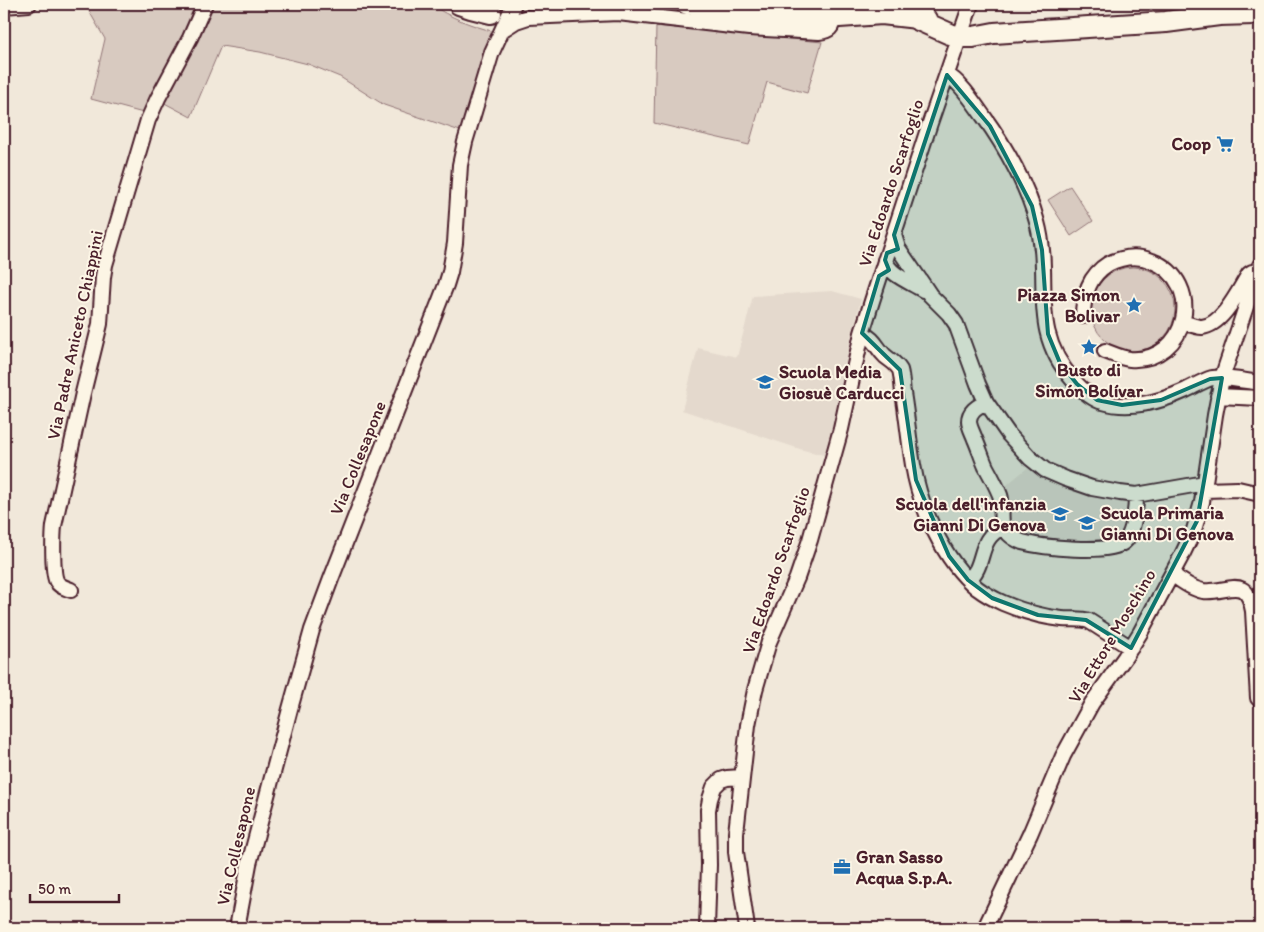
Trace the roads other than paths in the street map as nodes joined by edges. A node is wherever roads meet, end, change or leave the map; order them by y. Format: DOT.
graph roads {
  1 [pos="29,4"];
  2 [pos="205,4"];
  3 [pos="459,4"];
  4 [pos="515,4"];
  5 [pos="561,4"];
  6 [pos="687,4"];
  7 [pos="971,4"];
  8 [pos="1219,4"];
  9 [pos="1236,4"];
  10 [pos="4,6"];
  11 [pos="491,13"];
  12 [pos="586,14"];
  13 [pos="1256,14"];
  14 [pos="833,17"];
  15 [pos="528,18"];
  16 [pos="1198,18"];
  17 [pos="502,30"];
  18 [pos="962,31"];
  19 [pos="947,75"];
  20 [pos="894,235"];
  21 [pos="886,256"];
  22 [pos="907,261"];
  23 [pos="1259,269"];
  24 [pos="897,275"];
  25 [pos="879,276"];
  26 [pos="930,295"];
  27 [pos="1083,316"];
  28 [pos="1183,322"];
  29 [pos="862,333"];
  30 [pos="1105,350"];
  31 [pos="1222,378"];
  32 [pos="1260,383"];
  33 [pos="1218,396"];
  34 [pos="1260,398"];
  35 [pos="986,402"];
  36 [pos="1204,486"];
  37 [pos="1260,494"];
  38 [pos="1136,495"];
  39 [pos="1003,527"];
  40 [pos="1172,574"];
  41 [pos="968,580"];
  42 [pos="71,590"];
  43 [pos="1131,648"];
  44 [pos="1258,698"];
  45 [pos="742,777"];
  46 [pos="237,928"];
  47 [pos="707,928"];
  48 [pos="747,928"];
  49 [pos="985,928"];
  1 -- 10 [label="street"];
  2 -- 42 [label="street, Via Padre Aniceto Chiappini"];
  3 -- 11 [label="street"];
  4 -- 15 [label="street"];
  4 -- 17 [label="street, Via Collesapone"];
  5 -- 12 [label="street"];
  6 -- 14 [label="street"];
  7 -- 18 [label="street, Via Edoardo Scarfoglio"];
  8 -- 16 [label="street"];
  9 -- 13 [label="street"];
  12 -- 14 [label="street"];
  12 -- 15 [label="street"];
  13 -- 16 [label="street"];
  14 -- 18 [label="street"];
  15 -- 17 [label="street"];
  16 -- 18 [label="street"];
  17 -- 46 [label="street, Via Collesapone"];
  18 -- 19 [label="street, Via Edoardo Scarfoglio"];
  19 -- 20 [label="street, Via Edoardo Scarfoglio"];
  19 -- 31 [label="street"];
  20 -- 21 [label="street, Via Edoardo Scarfoglio"];
  20 -- 22 [label="street"];
  21 -- 22 [label="street"];
  21 -- 24 [label="street"];
  21 -- 25 [label="street, Via Edoardo Scarfoglio"];
  22 -- 26 [label="street"];
  23 -- 28 [label="street"];
  23 -- 31 [label="street, Via Ettore Moschino"];
  24 -- 25 [label="street"];
  24 -- 26 [label="street"];
  25 -- 29 [label="street, Via Edoardo Scarfoglio"];
  26 -- 35 [label="street"];
  27 -- 28 [label="street"];
  28 -- 30 [label="street"];
  29 -- 41 [label="street"];
  29 -- 45 [label="street, Via Edoardo Scarfoglio"];
  31 -- 32 [label="street"];
  31 -- 33 [label="street, Via Ettore Moschino"];
  33 -- 34 [label="street"];
  33 -- 36 [label="street, Via Ettore Moschino"];
  35 -- 38 [label="street"];
  35 -- 39 [label="street"];
  36 -- 37 [label="street"];
  36 -- 38 [label="street"];
  36 -- 40 [label="street, Via Ettore Moschino"];
  38 -- 39 [label="street"];
  39 -- 41 [label="street"];
  40 -- 43 [label="street, Via Ettore Moschino"];
  40 -- 44 [label="street"];
  41 -- 43 [label="street"];
  43 -- 49 [label="street, Via Ettore Moschino"];
  45 -- 47 [label="street"];
  45 -- 48 [label="street, Via Edoardo Scarfoglio"];
}
